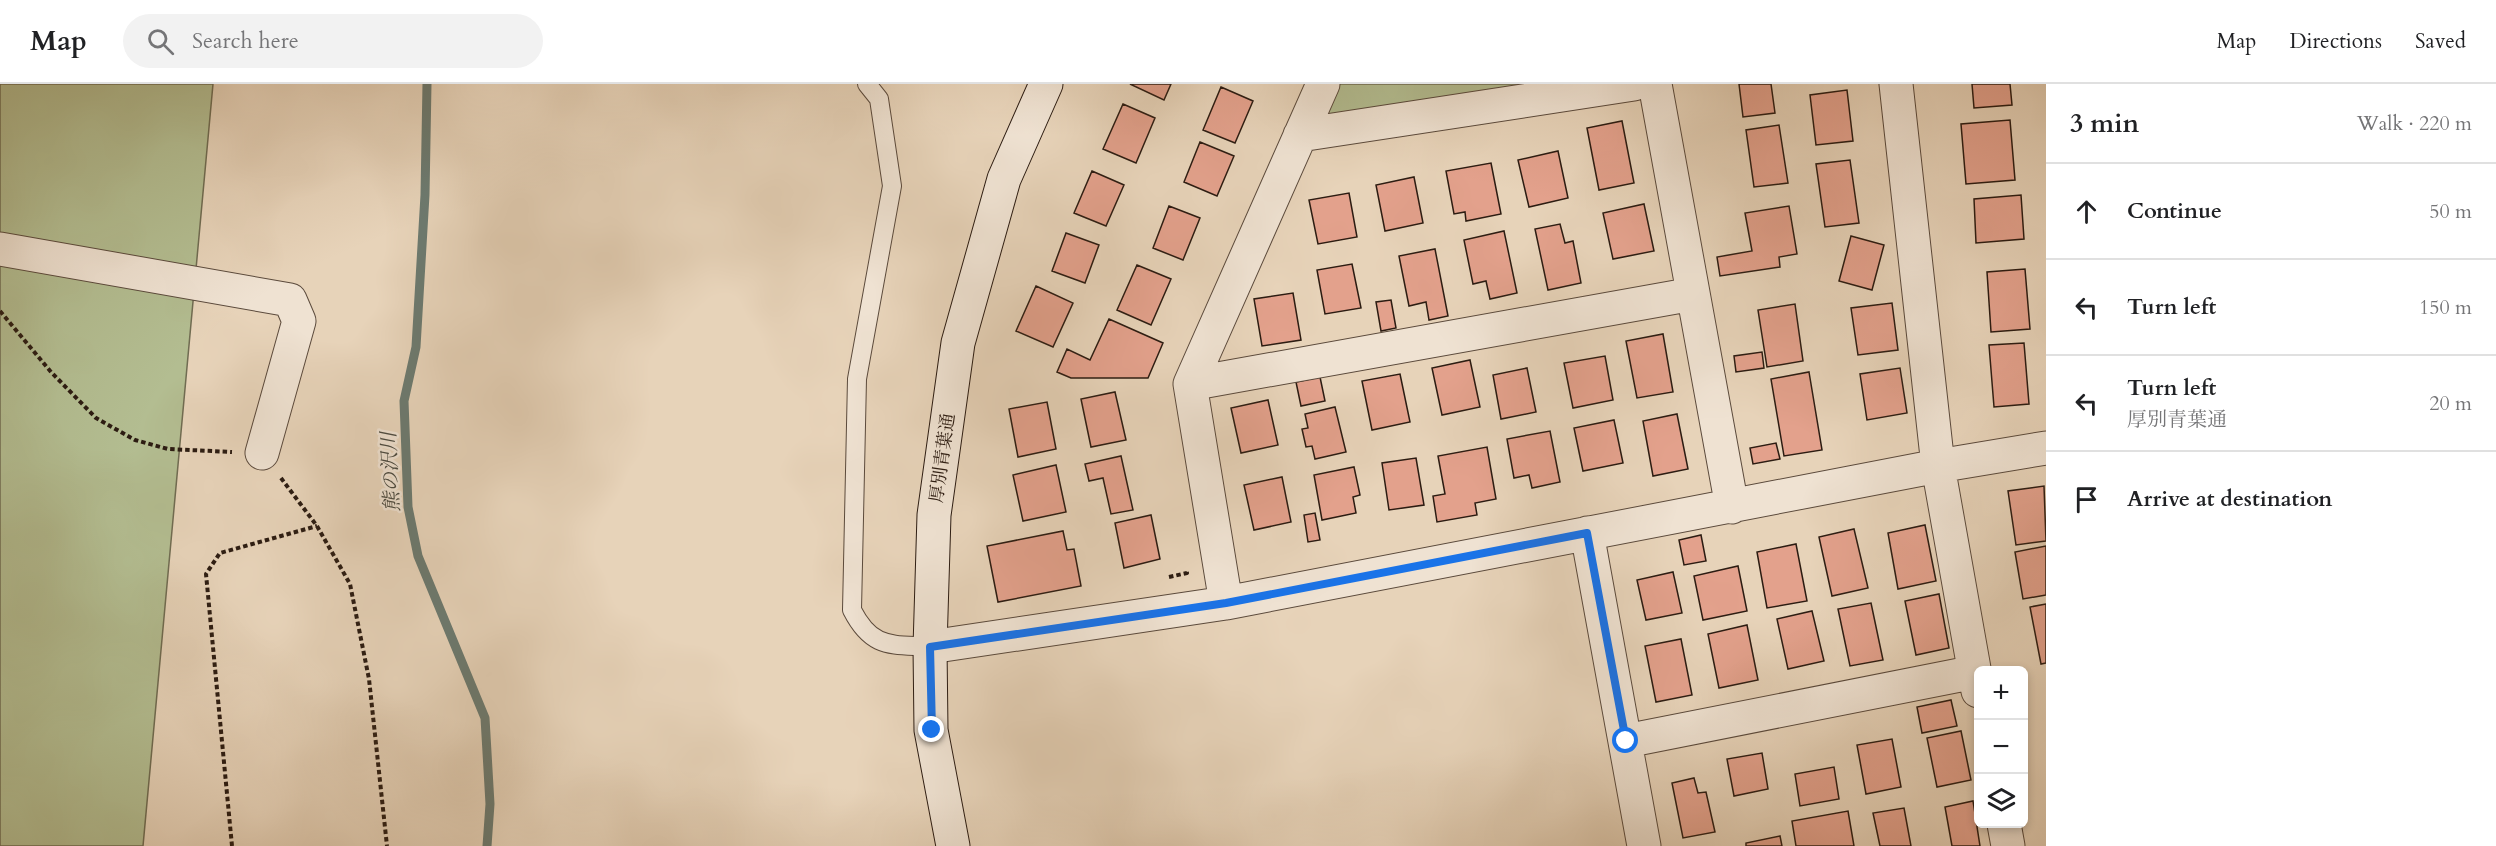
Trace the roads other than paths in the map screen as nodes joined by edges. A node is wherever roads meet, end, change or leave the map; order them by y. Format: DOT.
graph roads {
  1 [pos="867,84"];
  2 [pos="1046,84"];
  3 [pos="1323,84"];
  4 [pos="1634,84"];
  5 [pos="1655,84"];
  6 [pos="1896,84"];
  7 [pos="1300,135"];
  8 [pos="0,249"];
  9 [pos="1693,294"];
  10 [pos="1190,384"];
  11 [pos="2046,448"];
  12 [pos="262,453"];
  13 [pos="1938,466"];
  14 [pos="1732,507"];
  15 [pos="1587,533"];
  16 [pos="1226,603"];
  17 [pos="930,647"];
  18 [pos="1974,666"];
  19 [pos="1974,683"];
  20 [pos="1626,741"];
  21 [pos="2005,828"];
  22 [pos="953,846"];
  23 [pos="1644,846"];
  24 [pos="2008,846"];
  1 -- 17 [label="lane"];
  2 -- 17 [label="street, 厚別青葉通"];
  3 -- 7 [label="street"];
  4 -- 7 [label="street"];
  5 -- 9 [label="street"];
  6 -- 13 [label="street"];
  7 -- 10 [label="street"];
  8 -- 12 [label="street"];
  9 -- 10 [label="street"];
  9 -- 14 [label="street"];
  10 -- 16 [label="street"];
  11 -- 13 [label="street"];
  13 -- 14 [label="street"];
  13 -- 18 [label="street"];
  14 -- 15 [label="street"];
  15 -- 16 [label="street"];
  15 -- 20 [label="street"];
  16 -- 17 [label="street"];
  17 -- 22 [label="street, 厚別青葉通"];
  19 -- 20 [label="street"];
  20 -- 23 [label="street"];
  21 -- 24 [label="street"];
}
